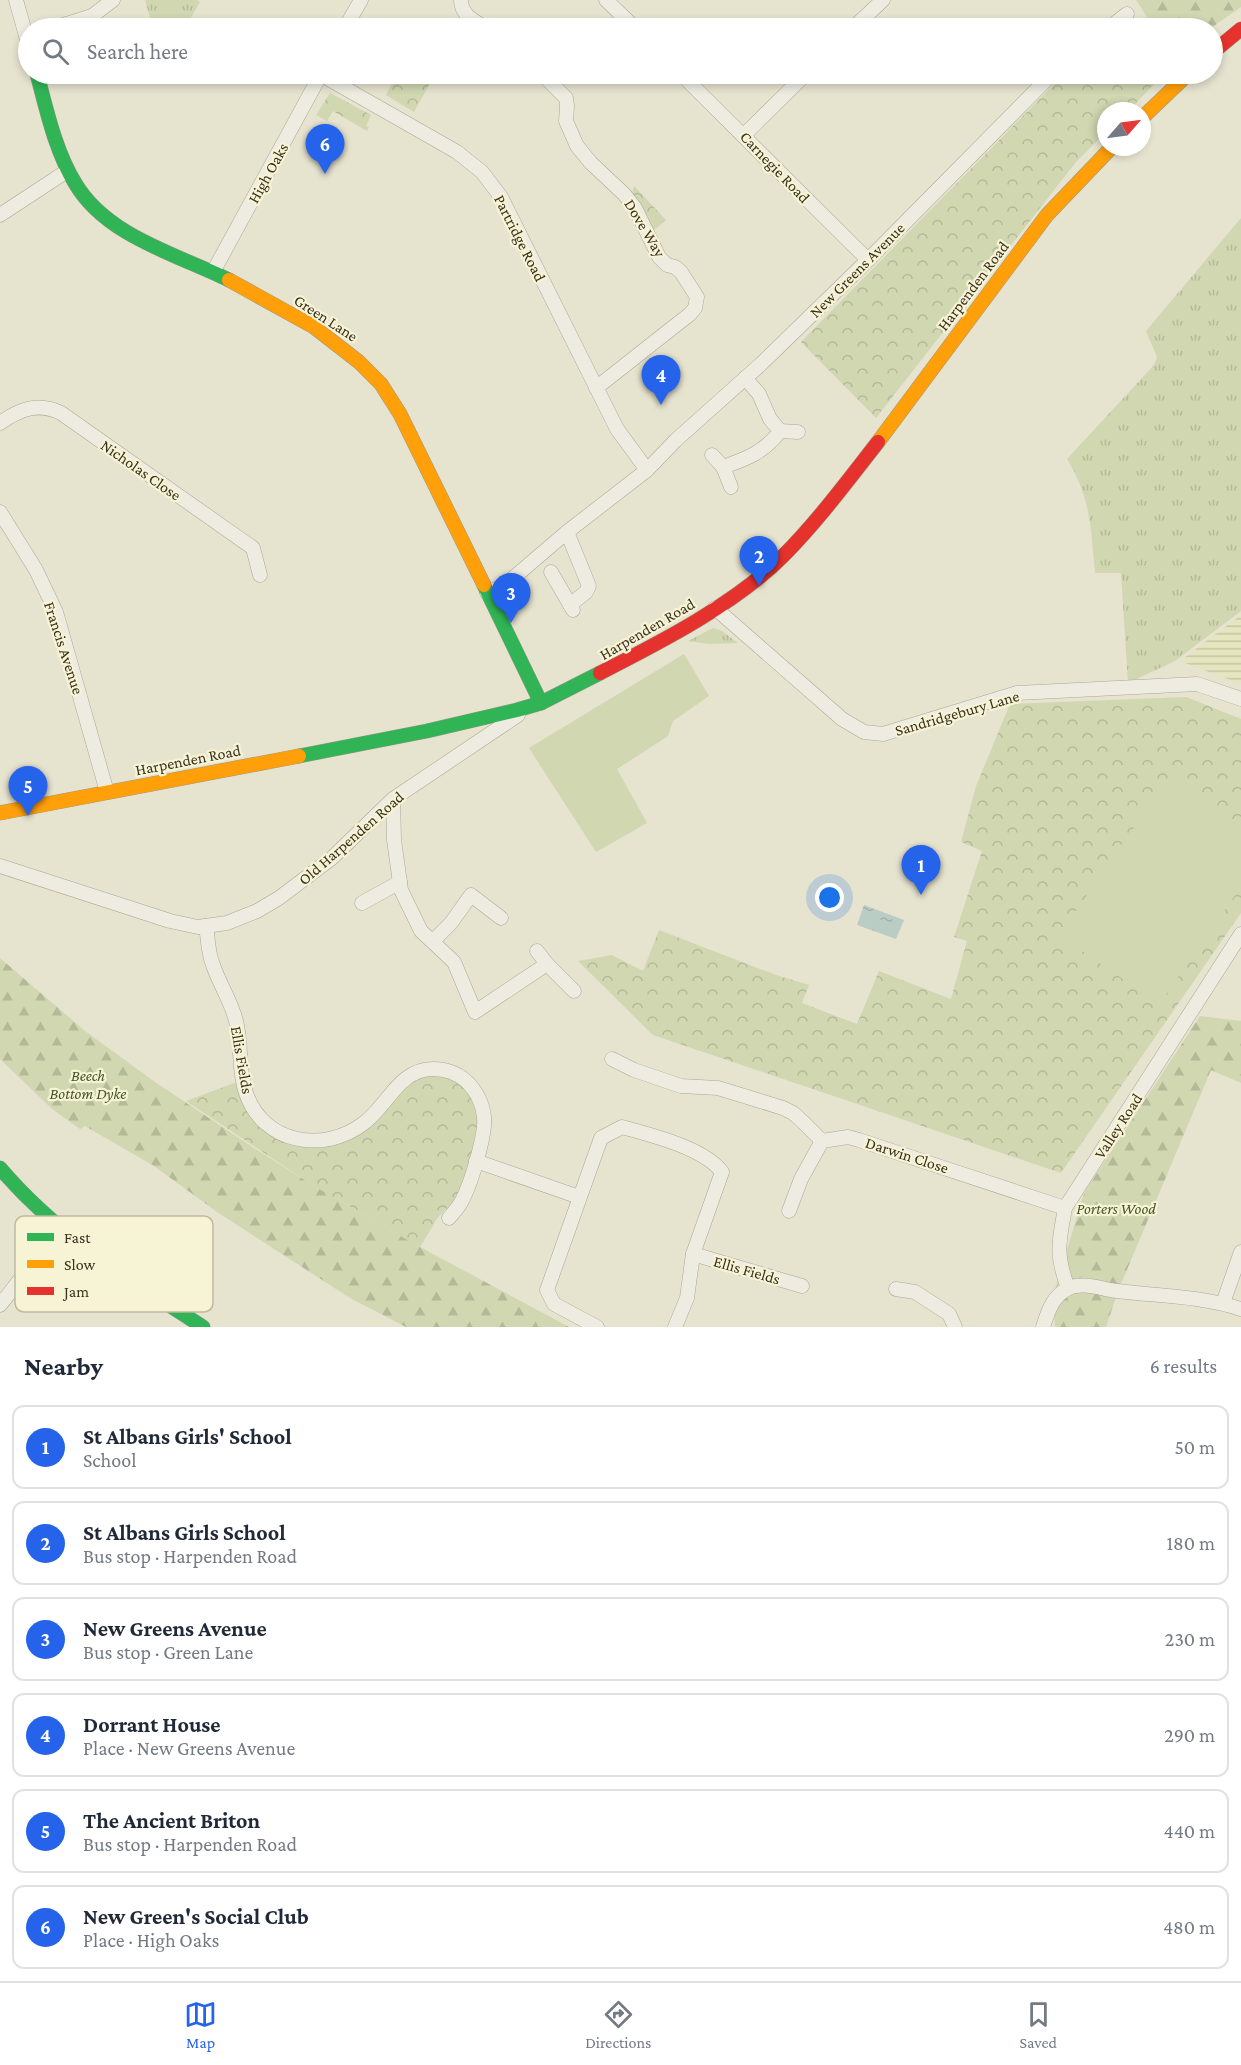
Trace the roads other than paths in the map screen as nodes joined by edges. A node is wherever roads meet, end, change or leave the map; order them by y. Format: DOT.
graph roads {
  1 [pos="16,0"];
  2 [pos="361,0"];
  3 [pos="461,0"];
  4 [pos="606,0"];
  5 [pos="883,0"];
  6 [pos="110,1"];
  7 [pos="1127,14"];
  8 [pos="22,18"];
  9 [pos="86,18"];
  10 [pos="351,18"];
  11 [pos="471,18"];
  12 [pos="625,18"];
  13 [pos="864,18"];
  14 [pos="1122,18"];
  15 [pos="1241,28"];
  16 [pos="1223,44"];
  17 [pos="40,84"];
  18 [pos="315,84"];
  19 [pos="338,84"];
  20 [pos="552,84"];
  21 [pos="691,84"];
  22 [pos="796,84"];
  23 [pos="1042,84"];
  24 [pos="1178,84"];
  25 [pos="1151,109"];
  26 [pos="744,135"];
  27 [pos="1103,156"];
  28 [pos="67,171"];
  29 [pos="0,215"];
  30 [pos="868,260"];
  31 [pos="213,272"];
  32 [pos="745,378"];
  33 [pos="596,388"];
  34 [pos="0,423"];
  35 [pos="780,431"];
  36 [pos="798,432"];
  37 [pos="712,455"];
  38 [pos="723,468"];
  39 [pos="647,470"];
  40 [pos="731,487"];
  41 [pos="0,512"];
  42 [pos="567,532"];
  43 [pos="551,572"];
  44 [pos="260,575"];
  45 [pos="487,593"];
  46 [pos="590,600"];
  47 [pos="715,608"];
  48 [pos="569,611"];
  49 [pos="1241,699"];
  50 [pos="541,703"];
  51 [pos="518,715"];
  52 [pos="106,792"];
  53 [pos="393,799"];
  54 [pos="0,813"];
  55 [pos="0,866"];
  56 [pos="400,882"];
  57 [pos="362,903"];
  58 [pos="501,918"];
  59 [pos="206,926"];
  60 [pos="1241,934"];
  61 [pos="433,940"];
  62 [pos="537,951"];
  63 [pos="547,964"];
  64 [pos="574,992"];
  65 [pos="612,1059"];
  66 [pos="822,1141"];
  67 [pos="476,1161"];
  68 [pos="0,1168"];
  69 [pos="579,1197"];
  70 [pos="1065,1208"];
  71 [pos="789,1211"];
  72 [pos="46,1216"];
  73 [pos="449,1218"];
  74 [pos="1241,1252"];
  75 [pos="693,1254"];
  76 [pos="15,1286"];
  77 [pos="802,1286"];
  78 [pos="1068,1288"];
  79 [pos="896,1289"];
  80 [pos="1223,1303"];
  81 [pos="0,1305"];
  82 [pos="1241,1309"];
  83 [pos="180,1312"];
  84 [pos="203,1327"];
  85 [pos="597,1327"];
  86 [pos="675,1327"];
  87 [pos="955,1327"];
  88 [pos="1043,1327"];
  1 -- 8 [label="street"];
  2 -- 10 [label="street"];
  3 -- 11 [label="street"];
  4 -- 12 [label="street"];
  5 -- 13 [label="street"];
  6 -- 9 [label="street"];
  7 -- 14 [label="street"];
  15 -- 16 [label="main road"];
  17 -- 28 [label="main road, Green Lane"];
  18 -- 31 [label="street, High Oaks"];
  19 -- 33 [label="street, Partridge Road"];
  20 -- 33 [label="street, Dove Way"];
  21 -- 26 [label="street, Carnegie Road"];
  22 -- 26 [label="street"];
  23 -- 30 [label="street, New Greens Avenue"];
  24 -- 25 [label="main road"];
  26 -- 30 [label="street, Carnegie Road"];
  27 -- 47 [label="main road, Harpenden Road"];
  28 -- 29 [label="street"];
  28 -- 31 [label="main road, Green Lane"];
  30 -- 32 [label="street, New Greens Avenue"];
  31 -- 45 [label="main road, Green Lane"];
  32 -- 35 [label="street"];
  32 -- 39 [label="street, New Greens Avenue"];
  33 -- 39 [label="street, Partridge Road"];
  34 -- 44 [label="street, Nicholas Close"];
  35 -- 36 [label="street"];
  35 -- 38 [label="street"];
  37 -- 38 [label="street"];
  38 -- 40 [label="street"];
  39 -- 42 [label="street, New Greens Avenue"];
  41 -- 52 [label="street, Francis Avenue"];
  42 -- 45 [label="street, New Greens Avenue"];
  42 -- 48 [label="street"];
  43 -- 48 [label="street"];
  45 -- 50 [label="main road, Green Lane"];
  46 -- 48 [label="street"];
  47 -- 49 [label="street, Sandridgebury Lane"];
  47 -- 50 [label="main road, Harpenden Road"];
  50 -- 52 [label="main road, Harpenden Road"];
  51 -- 53 [label="street, Old Harpenden Road"];
  52 -- 54 [label="main road, Harpenden Road"];
  53 -- 56 [label="street"];
  53 -- 59 [label="street, Old Harpenden Road"];
  55 -- 59 [label="street, Old Harpenden Road"];
  56 -- 57 [label="street"];
  56 -- 61 [label="street"];
  58 -- 61 [label="street"];
  59 -- 67 [label="street, Ellis Fields"];
  60 -- 70 [label="street, Valley Road"];
  61 -- 63 [label="street"];
  62 -- 63 [label="street"];
  63 -- 64 [label="street"];
  65 -- 66 [label="street"];
  66 -- 70 [label="street, Darwin Close"];
  66 -- 71 [label="street"];
  67 -- 69 [label="street"];
  67 -- 73 [label="street, Ellis Fields"];
  68 -- 72 [label="main road"];
  69 -- 75 [label="street, Ellis Fields"];
  69 -- 85 [label="street, Ellis Fields"];
  70 -- 78 [label="street, Valley Road"];
  74 -- 80 [label="street"];
  75 -- 77 [label="street, Ellis Fields"];
  75 -- 86 [label="street, Ellis Fields"];
  76 -- 81 [label="street"];
  78 -- 80 [label="street"];
  78 -- 88 [label="street"];
  79 -- 87 [label="street"];
  80 -- 82 [label="street"];
  83 -- 84 [label="main road"];
}
